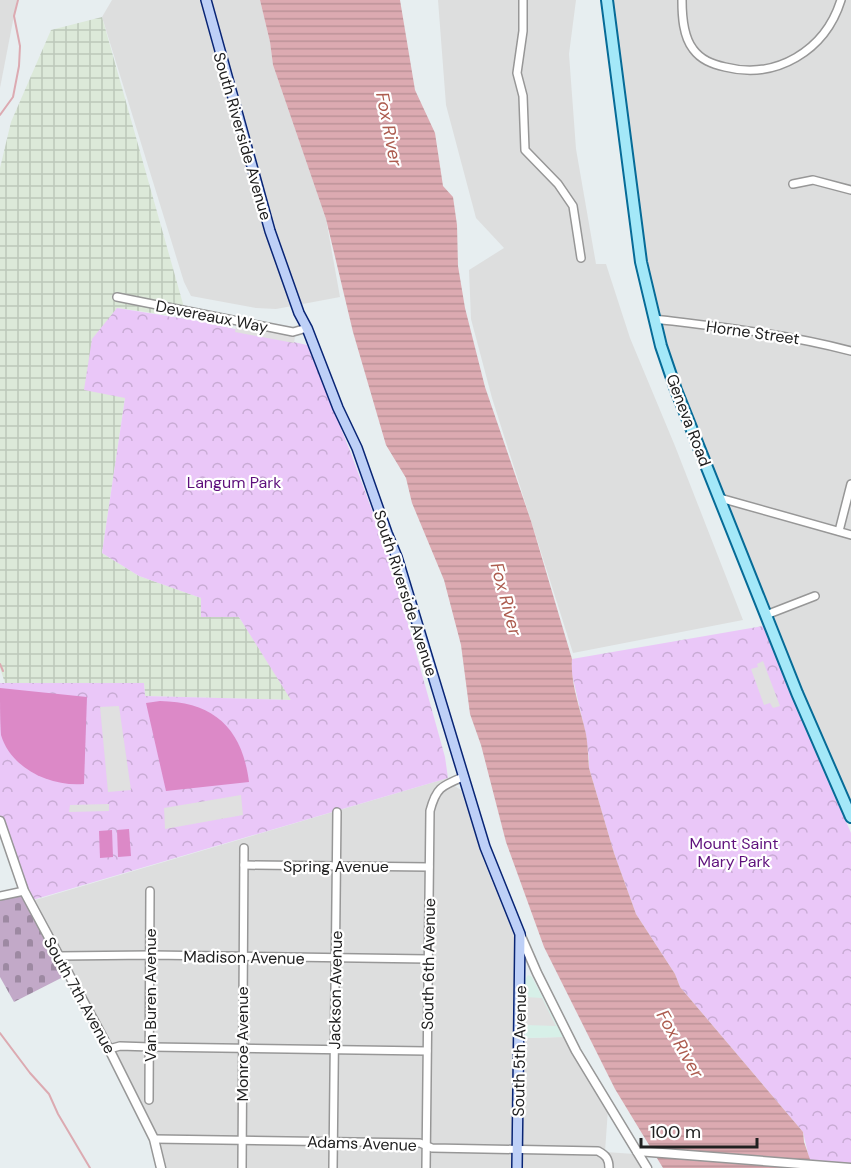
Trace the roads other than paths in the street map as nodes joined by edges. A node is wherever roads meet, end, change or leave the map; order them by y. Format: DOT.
graph roads {
  1 [pos="206,0"];
  2 [pos="523,0"];
  3 [pos="607,0"];
  4 [pos="682,0"];
  5 [pos="841,0"];
  6 [pos="793,184"];
  7 [pos="851,190"];
  8 [pos="581,258"];
  9 [pos="117,297"];
  10 [pos="655,319"];
  11 [pos="307,328"];
  12 [pos="851,351"];
  13 [pos="851,484"];
  14 [pos="720,498"];
  15 [pos="839,531"];
  16 [pos="851,535"];
  17 [pos="815,597"];
  18 [pos="766,615"];
  19 [pos="463,777"];
  20 [pos="337,812"];
  21 [pos="851,817"];
  22 [pos="0,821"];
  23 [pos="244,848"];
  24 [pos="244,866"];
  25 [pos="336,867"];
  26 [pos="429,867"];
  27 [pos="24,891"];
  28 [pos="150,891"];
  29 [pos="0,896"];
  30 [pos="520,934"];
  31 [pos="151,955"];
  32 [pos="59,956"];
  33 [pos="243,957"];
  34 [pos="335,958"];
  35 [pos="428,959"];
  36 [pos="151,1047"];
  37 [pos="109,1048"];
  38 [pos="242,1048"];
  39 [pos="334,1049"];
  40 [pos="427,1051"];
  41 [pos="149,1100"];
  42 [pos="154,1139"];
  43 [pos="242,1140"];
  44 [pos="333,1141"];
  45 [pos="426,1145"];
  46 [pos="518,1150"];
  47 [pos="637,1151"];
  48 [pos="161,1168"];
  49 [pos="242,1168"];
  50 [pos="333,1168"];
  51 [pos="426,1168"];
  52 [pos="517,1168"];
  53 [pos="609,1168"];
  54 [pos="647,1168"];
  55 [pos="851,1168"];
  1 -- 11 [label="main road, South Riverside Avenue"];
  2 -- 8 [label="street"];
  3 -- 10 [label="main road, Geneva Road"];
  4 -- 5 [label="street"];
  6 -- 7 [label="street"];
  9 -- 11 [label="street, Devereaux Way"];
  10 -- 12 [label="street, Horne Street"];
  10 -- 14 [label="main road, Geneva Road"];
  11 -- 19 [label="main road, South Riverside Avenue"];
  13 -- 15 [label="street"];
  14 -- 15 [label="street"];
  14 -- 18 [label="main road, Geneva Road"];
  15 -- 16 [label="street"];
  17 -- 18 [label="street"];
  18 -- 21 [label="main road, Geneva Road"];
  19 -- 26 [label="street, South 6th Avenue"];
  19 -- 30 [label="main road, South Riverside Avenue"];
  20 -- 25 [label="street, Jackson Avenue"];
  22 -- 27 [label="street, South 7th Avenue"];
  23 -- 24 [label="street, Monroe Avenue"];
  24 -- 25 [label="street, Spring Avenue"];
  24 -- 33 [label="street, Monroe Avenue"];
  25 -- 26 [label="street, Spring Avenue"];
  25 -- 34 [label="street, Jackson Avenue"];
  26 -- 35 [label="street, South 6th Avenue"];
  27 -- 29 [label="street"];
  27 -- 32 [label="street, South 7th Avenue"];
  28 -- 31 [label="street, Van Buren Avenue"];
  30 -- 46 [label="main road, South 5th Avenue"];
  30 -- 47 [label="street, South Riverside Avenue"];
  31 -- 32 [label="street, Madison Avenue"];
  31 -- 33 [label="street, Madison Avenue"];
  31 -- 36 [label="street, Van Buren Avenue"];
  32 -- 37 [label="street, South 7th Avenue"];
  33 -- 34 [label="street, Madison Avenue"];
  33 -- 38 [label="street, Monroe Avenue"];
  34 -- 35 [label="street, Madison Avenue"];
  34 -- 39 [label="street, Jackson Avenue"];
  35 -- 40 [label="street, South 6th Avenue"];
  36 -- 37 [label="street"];
  36 -- 38 [label="street"];
  36 -- 41 [label="street, Van Buren Avenue"];
  37 -- 42 [label="street, South 7th Avenue"];
  38 -- 39 [label="street"];
  38 -- 43 [label="street, Monroe Avenue"];
  39 -- 40 [label="street"];
  39 -- 44 [label="street, Jackson Avenue"];
  40 -- 45 [label="street, South 6th Avenue"];
  42 -- 43 [label="street, Adams Avenue"];
  42 -- 48 [label="street, South 7th Avenue"];
  43 -- 44 [label="street, Adams Avenue"];
  43 -- 49 [label="street, Monroe Avenue"];
  44 -- 45 [label="street, Adams Avenue"];
  44 -- 50 [label="street, Jackson Avenue"];
  45 -- 46 [label="street, Adams Avenue"];
  45 -- 51 [label="street, South 6th Avenue"];
  46 -- 52 [label="main road, South 5th Avenue"];
  46 -- 53 [label="street, Adams Avenue"];
  47 -- 54 [label="street, South Riverside Avenue"];
  47 -- 55 [label="street"];
}
